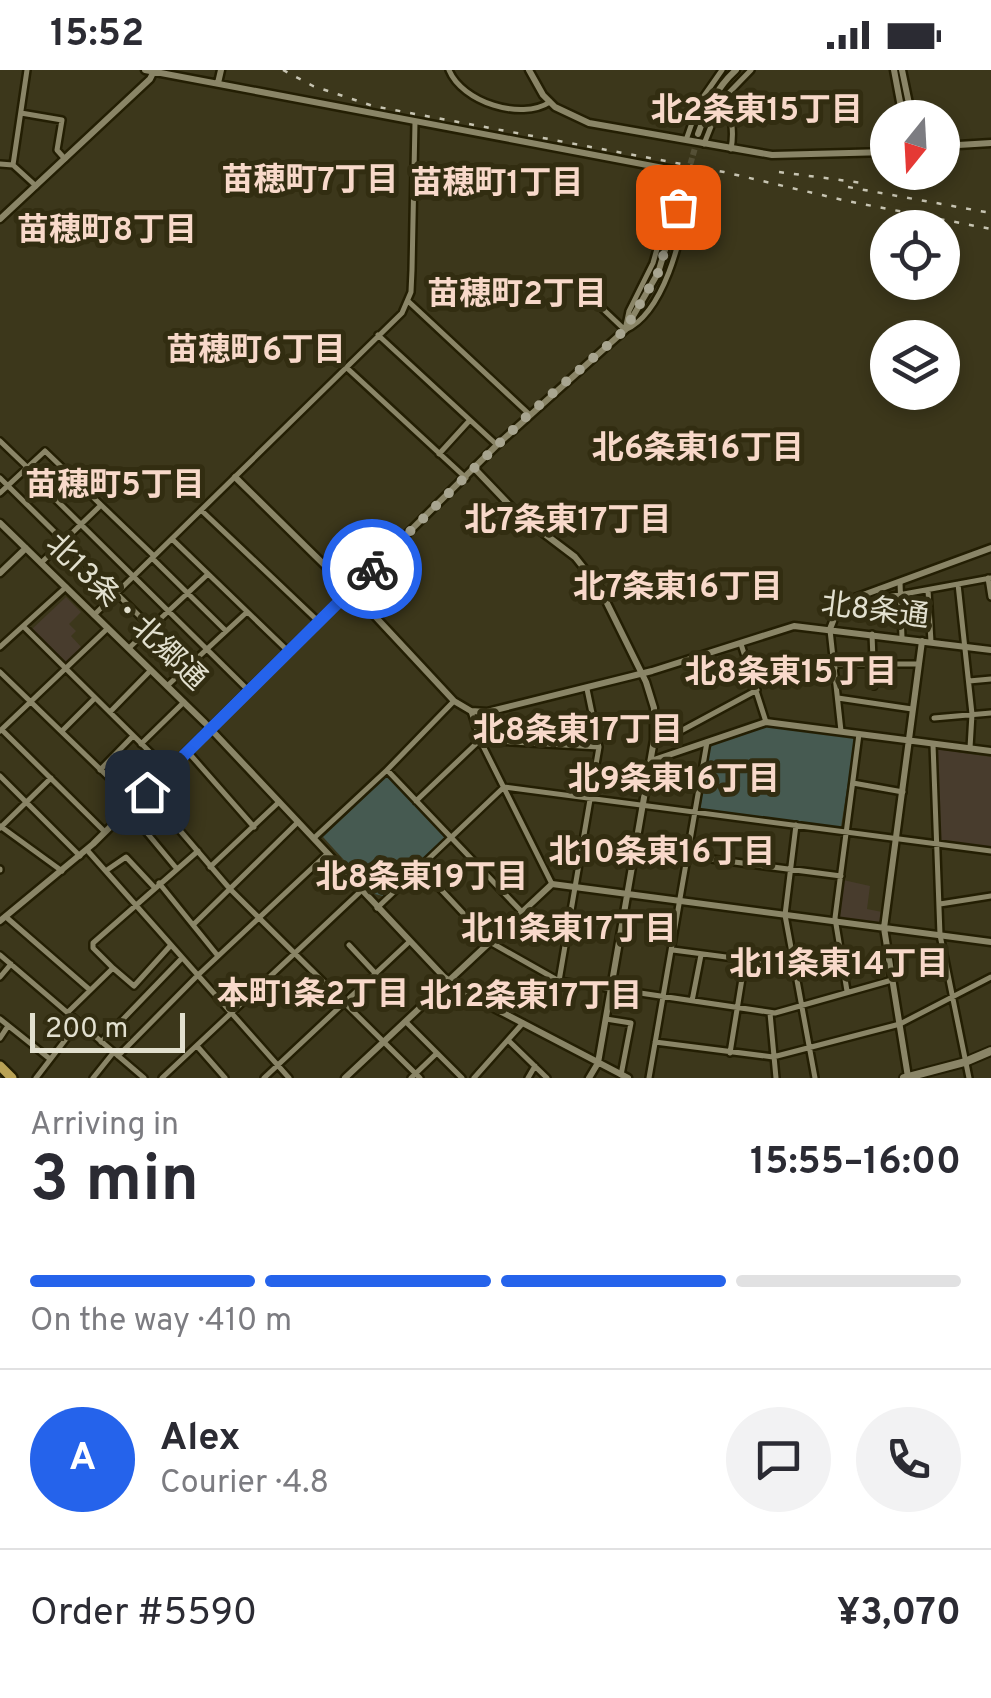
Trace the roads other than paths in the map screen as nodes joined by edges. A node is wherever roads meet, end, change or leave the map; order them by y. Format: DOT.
graph roads {
  1 [pos="28,70"];
  2 [pos="221,70"];
  3 [pos="449,70"];
  4 [pos="529,70"];
  5 [pos="736,70"];
  6 [pos="751,70"];
  7 [pos="894,70"];
  8 [pos="902,70"];
  9 [pos="150,71"];
  10 [pos="717,72"];
  11 [pos="218,83"];
  12 [pos="900,100"];
  13 [pos="908,100"];
  14 [pos="720,101"];
  15 [pos="550,102"];
  16 [pos="21,113"];
  17 [pos="415,122"];
  18 [pos="698,134"];
  19 [pos="686,140"];
  20 [pos="991,143"];
  21 [pos="704,144"];
  22 [pos="960,145"];
  23 [pos="731,149"];
  24 [pos="870,151"];
  25 [pos="65,160"];
  26 [pos="0,164"];
  27 [pos="13,165"];
  28 [pos="679,171"];
  29 [pos="36,186"];
  30 [pos="672,198"];
  31 [pos="688,202"];
  32 [pos="678,207"];
  33 [pos="0,219"];
  34 [pos="586,293"];
  35 [pos="408,301"];
  36 [pos="625,330"];
  37 [pos="378,335"];
  38 [pos="346,367"];
  39 [pos="529,414"];
  40 [pos="470,420"];
  41 [pos="0,441"];
  42 [pos="497,446"];
  43 [pos="439,454"];
  44 [pos="26,468"];
  45 [pos="475,469"];
  46 [pos="235,477"];
  47 [pos="0,478"];
  48 [pos="466,478"];
  49 [pos="8,486"];
  50 [pos="0,493"];
  51 [pos="101,505"];
  52 [pos="201,510"];
  53 [pos="0,523"];
  54 [pos="80,523"];
  55 [pos="172,539"];
  56 [pos="62,540"];
  57 [pos="26,548"];
  58 [pos="991,548"];
  59 [pos="153,557"];
  60 [pos="41,563"];
  61 [pos="0,573"];
  62 [pos="208,574"];
  63 [pos="134,576"];
  64 [pos="990,578"];
  65 [pos="900,582"];
  66 [pos="958,584"];
  67 [pos="66,587"];
  68 [pos="879,589"];
  69 [pos="928,590"];
  70 [pos="351,591"];
  71 [pos="116,593"];
  72 [pos="188,593"];
  73 [pos="900,594"];
  74 [pos="991,597"];
  75 [pos="170,610"];
  76 [pos="247,612"];
  77 [pos="94,615"];
  78 [pos="319,622"];
  79 [pos="24,626"];
  80 [pos="152,627"];
  81 [pos="108,628"];
  82 [pos="830,629"];
  83 [pos="226,632"];
  84 [pos="872,634"];
  85 [pos="902,638"];
  86 [pos="740,641"];
  87 [pos="926,641"];
  88 [pos="966,647"];
  89 [pos="0,648"];
  90 [pos="129,648"];
  91 [pos="208,648"];
  92 [pos="991,650"];
  93 [pos="289,652"];
  94 [pos="190,664"];
  95 [pos="918,664"];
  96 [pos="874,665"];
  97 [pos="834,666"];
  98 [pos="65,668"];
  99 [pos="151,670"];
  100 [pos="0,672"];
  101 [pos="641,674"];
  102 [pos="991,679"];
  103 [pos="970,681"];
  104 [pos="167,686"];
  105 [pos="874,686"];
  106 [pos="756,687"];
  107 [pos="587,689"];
  108 [pos="249,692"];
  109 [pos="94,698"];
  110 [pos="838,698"];
  111 [pos="454,701"];
  112 [pos="30,702"];
  113 [pos="184,702"];
  114 [pos="912,710"];
  115 [pos="471,711"];
  116 [pos="110,712"];
  117 [pos="991,713"];
  118 [pos="972,714"];
  119 [pos="934,718"];
  120 [pos="766,722"];
  121 [pos="1,729"];
  122 [pos="212,730"];
  123 [pos="655,730"];
  124 [pos="62,732"];
  125 [pos="841,732"];
  126 [pos="859,734"];
  127 [pos="133,736"];
  128 [pos="480,740"];
  129 [pos="908,741"];
  130 [pos="707,742"];
  131 [pos="142,744"];
  132 [pos="933,744"];
  133 [pos="599,747"];
  134 [pos="970,748"];
  135 [pos="188,752"];
  136 [pos="991,752"];
  137 [pos="651,761"];
  138 [pos="100,770"];
  139 [pos="169,770"];
  140 [pos="387,770"];
  141 [pos="0,776"];
  142 [pos="51,778"];
  143 [pos="853,783"];
  144 [pos="504,787"];
  145 [pos="147,792"];
  146 [pos="903,792"];
  147 [pos="591,798"];
  148 [pos="416,801"];
  149 [pos="279,802"];
  150 [pos="26,803"];
  151 [pos="643,805"];
  152 [pos="132,806"];
  153 [pos="696,812"];
  154 [pos="298,822"];
  155 [pos="796,825"];
  156 [pos="0,827"];
  157 [pos="254,828"];
  158 [pos="106,832"];
  159 [pos="846,832"];
  160 [pos="452,836"];
  161 [pos="314,838"];
  162 [pos="896,839"];
  163 [pos="936,844"];
  164 [pos="199,851"];
  165 [pos="991,851"];
  166 [pos="84,852"];
  167 [pos="328,854"];
  168 [pos="688,856"];
  169 [pos="418,866"];
  170 [pos="210,867"];
  171 [pos="177,869"];
  172 [pos="107,870"];
  173 [pos="790,870"];
  174 [pos="62,871"];
  175 [pos="841,876"];
  176 [pos="552,884"];
  177 [pos="156,885"];
  178 [pos="576,887"];
  179 [pos="230,888"];
  180 [pos="362,891"];
  181 [pos="628,894"];
  182 [pos="991,896"];
  183 [pos="680,901"];
  184 [pos="136,903"];
  185 [pos="938,904"];
  186 [pos="377,908"];
  187 [pos="522,913"];
  188 [pos="785,915"];
  189 [pos="259,918"];
  190 [pos="3,919"];
  191 [pos="836,922"];
  192 [pos="194,925"];
  193 [pos="884,928"];
  194 [pos="940,936"];
  195 [pos="408,942"];
  196 [pos="490,942"];
  197 [pos="991,942"];
  198 [pos="349,944"];
  199 [pos="171,945"];
  200 [pos="673,950"];
  201 [pos="296,954"];
  202 [pos="701,954"];
  203 [pos="0,955"];
  204 [pos="218,956"];
  205 [pos="182,958"];
  206 [pos="745,960"];
  207 [pos="794,960"];
  208 [pos="11,964"];
  209 [pos="114,968"];
  210 [pos="376,974"];
  211 [pos="197,976"];
  212 [pos="991,976"];
  213 [pos="0,977"];
  214 [pos="892,980"];
  215 [pos="449,981"];
  216 [pos="559,981"];
  217 [pos="90,990"];
  218 [pos="612,991"];
  219 [pos="847,991"];
  220 [pos="951,996"];
  221 [pos="664,998"];
  222 [pos="692,1001"];
  223 [pos="345,1004"];
  224 [pos="801,1004"];
  225 [pos="737,1008"];
  226 [pos="68,1012"];
  227 [pos="770,1013"];
  228 [pos="231,1014"];
  229 [pos="0,1018"];
  230 [pos="606,1019"];
  231 [pos="79,1022"];
  232 [pos="406,1022"];
  233 [pos="524,1023"];
  234 [pos="900,1024"];
  235 [pos="8,1026"];
  236 [pos="0,1038"];
  237 [pos="508,1041"];
  238 [pos="102,1042"];
  239 [pos="384,1042"];
  240 [pos="656,1042"];
  241 [pos="196,1046"];
  242 [pos="810,1048"];
  243 [pos="991,1051"];
  244 [pos="437,1053"];
  245 [pos="730,1053"];
  246 [pos="116,1054"];
  247 [pos="773,1057"];
  248 [pos="50,1058"];
  249 [pos="964,1062"];
  250 [pos="598,1063"];
  251 [pos="0,1066"];
  252 [pos="277,1066"];
  253 [pos="535,1066"];
  254 [pos="944,1068"];
  255 [pos="416,1076"];
  256 [pos="624,1076"];
  257 [pos="906,1077"];
  258 [pos="12,1078"];
  259 [pos="36,1078"];
  260 [pos="93,1078"];
  261 [pos="144,1078"];
  262 [pos="162,1078"];
  263 [pos="224,1078"];
  264 [pos="264,1078"];
  265 [pos="289,1078"];
  266 [pos="345,1078"];
  267 [pos="462,1078"];
  268 [pos="474,1078"];
  269 [pos="528,1078"];
  270 [pos="547,1078"];
  271 [pos="589,1078"];
  272 [pos="649,1078"];
  273 [pos="776,1078"];
  274 [pos="815,1078"];
  275 [pos="946,1078"];
  276 [pos="969,1078"];
  1 -- 16 [label="street"];
  2 -- 11 [label="street"];
  3 -- 15 [label="street"];
  4 -- 15 [label="street"];
  5 -- 18 [label="street"];
  6 -- 14 [label="street"];
  7 -- 12 [label="street"];
  8 -- 13 [label="street"];
  9 -- 11 [label="street"];
  9 -- 25 [label="street"];
  10 -- 19 [label="street"];
  11 -- 17 [label="street"];
  14 -- 21 [label="street"];
  14 -- 23 [label="street"];
  15 -- 19 [label="street"];
  16 -- 25 [label="street"];
  16 -- 27 [label="street"];
  17 -- 28 [label="street"];
  17 -- 35 [label="street"];
  19 -- 21 [label="street"];
  20 -- 22 [label="street"];
  21 -- 23 [label="street"];
  23 -- 24 [label="street"];
  25 -- 29 [label="street"];
  26 -- 27 [label="street"];
  27 -- 29 [label="street"];
  28 -- 30 [label="street"];
  28 -- 31 [label="street"];
  29 -- 33 [label="street"];
  30 -- 31 [label="street"];
  30 -- 36 [label="street"];
  31 -- 36 [label="street"];
  32 -- 36 [label="street"];
  34 -- 36 [label="street"];
  35 -- 37 [label="street"];
  35 -- 39 [label="street"];
  36 -- 39 [label="street"];
  37 -- 38 [label="street"];
  37 -- 40 [label="street"];
  38 -- 43 [label="street"];
  38 -- 46 [label="street"];
  39 -- 42 [label="street"];
  40 -- 42 [label="street"];
  40 -- 43 [label="street"];
  41 -- 44 [label="street"];
  42 -- 45 [label="street"];
  43 -- 48 [label="street"];
  44 -- 49 [label="street"];
  44 -- 51 [label="street"];
  44 -- 54 [label="street"];
  45 -- 48 [label="street"];
  45 -- 101 [label="street"];
  46 -- 52 [label="street"];
  46 -- 70 [label="street"];
  47 -- 49 [label="street"];
  48 -- 70 [label="street"];
  49 -- 50 [label="street"];
  49 -- 56 [label="street"];
  51 -- 54 [label="street"];
  51 -- 59 [label="street"];
  52 -- 55 [label="street"];
  52 -- 78 [label="street"];
  53 -- 57 [label="street, 北13条・北郷通"];
  54 -- 56 [label="street"];
  54 -- 63 [label="street"];
  55 -- 59 [label="street"];
  55 -- 62 [label="street"];
  56 -- 60 [label="street"];
  56 -- 71 [label="street"];
  57 -- 60 [label="street, 北13条・北郷通"];
  57 -- 61 [label="street"];
  58 -- 65 [label="street"];
  59 -- 63 [label="street"];
  59 -- 72 [label="street"];
  60 -- 67 [label="street, 北13条・北郷通"];
  62 -- 72 [label="street"];
  62 -- 76 [label="street"];
  63 -- 71 [label="street"];
  63 -- 75 [label="street"];
  64 -- 66 [label="street"];
  64 -- 74 [label="street"];
  65 -- 68 [label="street"];
  65 -- 73 [label="street"];
  66 -- 69 [label="street"];
  66 -- 88 [label="street"];
  67 -- 77 [label="street, 北13条・北郷通"];
  67 -- 79 [label="street"];
  68 -- 73 [label="street"];
  68 -- 82 [label="street"];
  69 -- 73 [label="street"];
  69 -- 87 [label="street"];
  70 -- 78 [label="street"];
  70 -- 111 [label="street"];
  71 -- 77 [label="street"];
  71 -- 80 [label="street"];
  72 -- 75 [label="street"];
  72 -- 83 [label="street"];
  73 -- 85 [label="street"];
  75 -- 80 [label="street"];
  75 -- 91 [label="street"];
  76 -- 83 [label="street"];
  76 -- 93 [label="street"];
  77 -- 81 [label="street, 北13条・北郷通"];
  78 -- 93 [label="street"];
  79 -- 89 [label="street"];
  79 -- 98 [label="street"];
  80 -- 90 [label="street"];
  80 -- 94 [label="street"];
  81 -- 90 [label="street, 北13条・北郷通"];
  81 -- 98 [label="street"];
  82 -- 84 [label="street, 北8条通"];
  82 -- 86 [label="street, 北8条通"];
  82 -- 97 [label="street"];
  83 -- 91 [label="street"];
  84 -- 85 [label="street, 北8条通"];
  84 -- 96 [label="street"];
  85 -- 87 [label="street, 北8条通"];
  86 -- 101 [label="street, 北8条通"];
  86 -- 106 [label="street"];
  87 -- 88 [label="street, 北8条通"];
  87 -- 95 [label="street"];
  88 -- 92 [label="street, 北8条通"];
  88 -- 103 [label="street"];
  90 -- 99 [label="street, 北13条・北郷通"];
  91 -- 94 [label="street"];
  91 -- 108 [label="street"];
  93 -- 108 [label="street"];
  94 -- 104 [label="street"];
  95 -- 96 [label="street"];
  95 -- 114 [label="street"];
  96 -- 97 [label="street"];
  96 -- 105 [label="street"];
  97 -- 106 [label="street"];
  97 -- 110 [label="street"];
  98 -- 109 [label="street"];
  98 -- 112 [label="street"];
  99 -- 104 [label="street, 北13条・北郷通"];
  99 -- 116 [label="street"];
  100 -- 112 [label="street"];
  101 -- 107 [label="street, 北8条通"];
  101 -- 123 [label="street"];
  102 -- 103 [label="street"];
  103 -- 118 [label="street"];
  104 -- 113 [label="street, 北13条・北郷通"];
  106 -- 120 [label="street"];
  106 -- 123 [label="street"];
  107 -- 115 [label="street, 北8条通"];
  107 -- 133 [label="street"];
  108 -- 122 [label="street"];
  109 -- 116 [label="street"];
  109 -- 124 [label="street"];
  110 -- 114 [label="street"];
  110 -- 125 [label="street"];
  111 -- 115 [label="street"];
  111 -- 140 [label="street"];
  112 -- 121 [label="street"];
  112 -- 124 [label="street"];
  113 -- 122 [label="street, 北13条・北郷通"];
  113 -- 131 [label="street"];
  114 -- 129 [label="street"];
  115 -- 128 [label="street"];
  116 -- 127 [label="street"];
  117 -- 118 [label="street"];
  118 -- 119 [label="street"];
  118 -- 134 [label="street"];
  120 -- 125 [label="street"];
  120 -- 130 [label="street"];
  121 -- 142 [label="street"];
  122 -- 135 [label="street"];
  122 -- 149 [label="street, 北13条・北郷通"];
  123 -- 137 [label="street"];
  124 -- 138 [label="street"];
  125 -- 126 [label="street"];
  126 -- 129 [label="street"];
  126 -- 143 [label="street"];
  127 -- 131 [label="street"];
  127 -- 138 [label="street"];
  128 -- 133 [label="street"];
  128 -- 144 [label="street"];
  128 -- 148 [label="street"];
  129 -- 132 [label="street"];
  129 -- 146 [label="street"];
  130 -- 137 [label="street"];
  130 -- 153 [label="street"];
  131 -- 139 [label="street"];
  132 -- 134 [label="street"];
  132 -- 163 [label="street"];
  133 -- 147 [label="street"];
  134 -- 136 [label="street"];
  135 -- 139 [label="street"];
  135 -- 157 [label="street"];
  137 -- 151 [label="street"];
  138 -- 152 [label="street"];
  139 -- 145 [label="street"];
  140 -- 148 [label="street"];
  140 -- 161 [label="street"];
  141 -- 150 [label="street"];
  142 -- 150 [label="street"];
  142 -- 158 [label="street"];
  143 -- 146 [label="street"];
  143 -- 159 [label="street"];
  144 -- 147 [label="street"];
  144 -- 160 [label="street"];
  144 -- 176 [label="street"];
  145 -- 152 [label="street"];
  145 -- 164 [label="street"];
  146 -- 162 [label="street"];
  147 -- 151 [label="street"];
  147 -- 178 [label="street"];
  148 -- 160 [label="street"];
  149 -- 154 [label="street, 北13条・北郷通"];
  149 -- 157 [label="street"];
  150 -- 156 [label="street"];
  150 -- 166 [label="street"];
  151 -- 153 [label="street"];
  151 -- 181 [label="street"];
  152 -- 158 [label="street"];
  152 -- 171 [label="street"];
  153 -- 155 [label="street"];
  153 -- 168 [label="street"];
  154 -- 161 [label="street, 北13条・北郷通"];
  154 -- 179 [label="street"];
  155 -- 159 [label="street"];
  155 -- 173 [label="street"];
  156 -- 174 [label="street"];
  157 -- 170 [label="street"];
  158 -- 166 [label="street"];
  159 -- 162 [label="street"];
  159 -- 175 [label="street"];
  160 -- 169 [label="street"];
  160 -- 187 [label="street"];
  161 -- 167 [label="street, 北13条・北郷通"];
  162 -- 163 [label="street"];
  162 -- 193 [label="street"];
  163 -- 165 [label="street"];
  163 -- 185 [label="street"];
  164 -- 170 [label="street"];
  164 -- 171 [label="street"];
  166 -- 172 [label="street"];
  166 -- 174 [label="street"];
  167 -- 180 [label="street, 北13条・北郷通"];
  167 -- 189 [label="street"];
  168 -- 173 [label="street"];
  168 -- 183 [label="street"];
  169 -- 186 [label="street"];
  169 -- 196 [label="street"];
  170 -- 179 [label="street"];
  171 -- 177 [label="street"];
  172 -- 177 [label="street"];
  172 -- 184 [label="street"];
  173 -- 175 [label="street"];
  173 -- 188 [label="street"];
  174 -- 190 [label="street"];
  175 -- 191 [label="street"];
  176 -- 178 [label="street"];
  176 -- 187 [label="street"];
  177 -- 184 [label="street"];
  177 -- 192 [label="street"];
  178 -- 181 [label="street"];
  178 -- 216 [label="street"];
  179 -- 189 [label="street"];
  179 -- 192 [label="street"];
  180 -- 186 [label="street, 北13条・北郷通"];
  180 -- 201 [label="street"];
  181 -- 183 [label="street"];
  181 -- 218 [label="street"];
  182 -- 185 [label="street"];
  183 -- 188 [label="street"];
  183 -- 200 [label="street"];
  184 -- 199 [label="street"];
  184 -- 209 [label="street"];
  185 -- 194 [label="street"];
  186 -- 195 [label="street, 北13条・北郷通"];
  187 -- 196 [label="street"];
  188 -- 191 [label="street"];
  188 -- 207 [label="street"];
  189 -- 201 [label="street"];
  189 -- 204 [label="street"];
  190 -- 217 [label="street"];
  191 -- 193 [label="street"];
  191 -- 219 [label="street"];
  192 -- 204 [label="street"];
  193 -- 194 [label="street"];
  193 -- 214 [label="street"];
  194 -- 197 [label="street"];
  194 -- 220 [label="street"];
  195 -- 210 [label="street"];
  195 -- 215 [label="street, 北13条・北郷通"];
  196 -- 215 [label="street"];
  196 -- 216 [label="street"];
  198 -- 210 [label="street"];
  199 -- 205 [label="street"];
  199 -- 209 [label="street"];
  200 -- 202 [label="street"];
  200 -- 221 [label="street"];
  201 -- 223 [label="street"];
  201 -- 228 [label="street"];
  202 -- 206 [label="street"];
  202 -- 222 [label="street"];
  203 -- 208 [label="street"];
  204 -- 211 [label="street"];
  205 -- 211 [label="street"];
  205 -- 238 [label="street"];
  206 -- 207 [label="street"];
  206 -- 225 [label="street"];
  207 -- 224 [label="street"];
  208 -- 213 [label="street"];
  208 -- 226 [label="street"];
  209 -- 217 [label="street"];
  210 -- 223 [label="street"];
  211 -- 228 [label="street"];
  211 -- 246 [label="street"];
  212 -- 220 [label="street"];
  214 -- 219 [label="street"];
  214 -- 234 [label="street"];
  215 -- 232 [label="street"];
  215 -- 233 [label="street, 北13条・北郷通"];
  216 -- 218 [label="street"];
  217 -- 226 [label="street"];
  218 -- 221 [label="street"];
  218 -- 230 [label="street"];
  219 -- 224 [label="street"];
  220 -- 234 [label="street"];
  220 -- 249 [label="street"];
  221 -- 222 [label="street"];
  221 -- 240 [label="street"];
  222 -- 225 [label="street"];
  223 -- 239 [label="street"];
  223 -- 252 [label="street"];
  224 -- 227 [label="street"];
  224 -- 242 [label="street"];
  225 -- 227 [label="street"];
  225 -- 245 [label="street"];
  226 -- 231 [label="street"];
  227 -- 247 [label="street"];
  228 -- 241 [label="street"];
  228 -- 252 [label="street"];
  229 -- 235 [label="street"];
  230 -- 250 [label="street"];
  230 -- 256 [label="street"];
  231 -- 238 [label="street"];
  231 -- 248 [label="street"];
  232 -- 239 [label="street"];
  232 -- 244 [label="street"];
  233 -- 237 [label="street"];
  233 -- 250 [label="street, 北13条・北郷通"];
  234 -- 242 [label="street"];
  234 -- 257 [label="street"];
  235 -- 236 [label="street"];
  235 -- 248 [label="street"];
  237 -- 253 [label="street"];
  237 -- 268 [label="street"];
  238 -- 246 [label="street"];
  239 -- 255 [label="street"];
  239 -- 266 [label="street"];
  240 -- 245 [label="street"];
  240 -- 272 [label="street"];
  241 -- 262 [label="street"];
  241 -- 263 [label="street"];
  242 -- 247 [label="street"];
  242 -- 274 [label="street"];
  243 -- 249 [label="main road"];
  244 -- 255 [label="street"];
  244 -- 267 [label="street"];
  245 -- 247 [label="street"];
  246 -- 260 [label="street"];
  246 -- 261 [label="street"];
  247 -- 273 [label="street"];
  248 -- 259 [label="street"];
  249 -- 254 [label="main road"];
  249 -- 276 [label="street"];
  250 -- 256 [label="street, 北13条・北郷通"];
  250 -- 271 [label="street"];
  251 -- 258 [label="main road"];
  252 -- 264 [label="street"];
  252 -- 265 [label="street"];
  253 -- 269 [label="street"];
  253 -- 270 [label="street"];
  254 -- 257 [label="main road"];
  254 -- 275 [label="street"];
}
